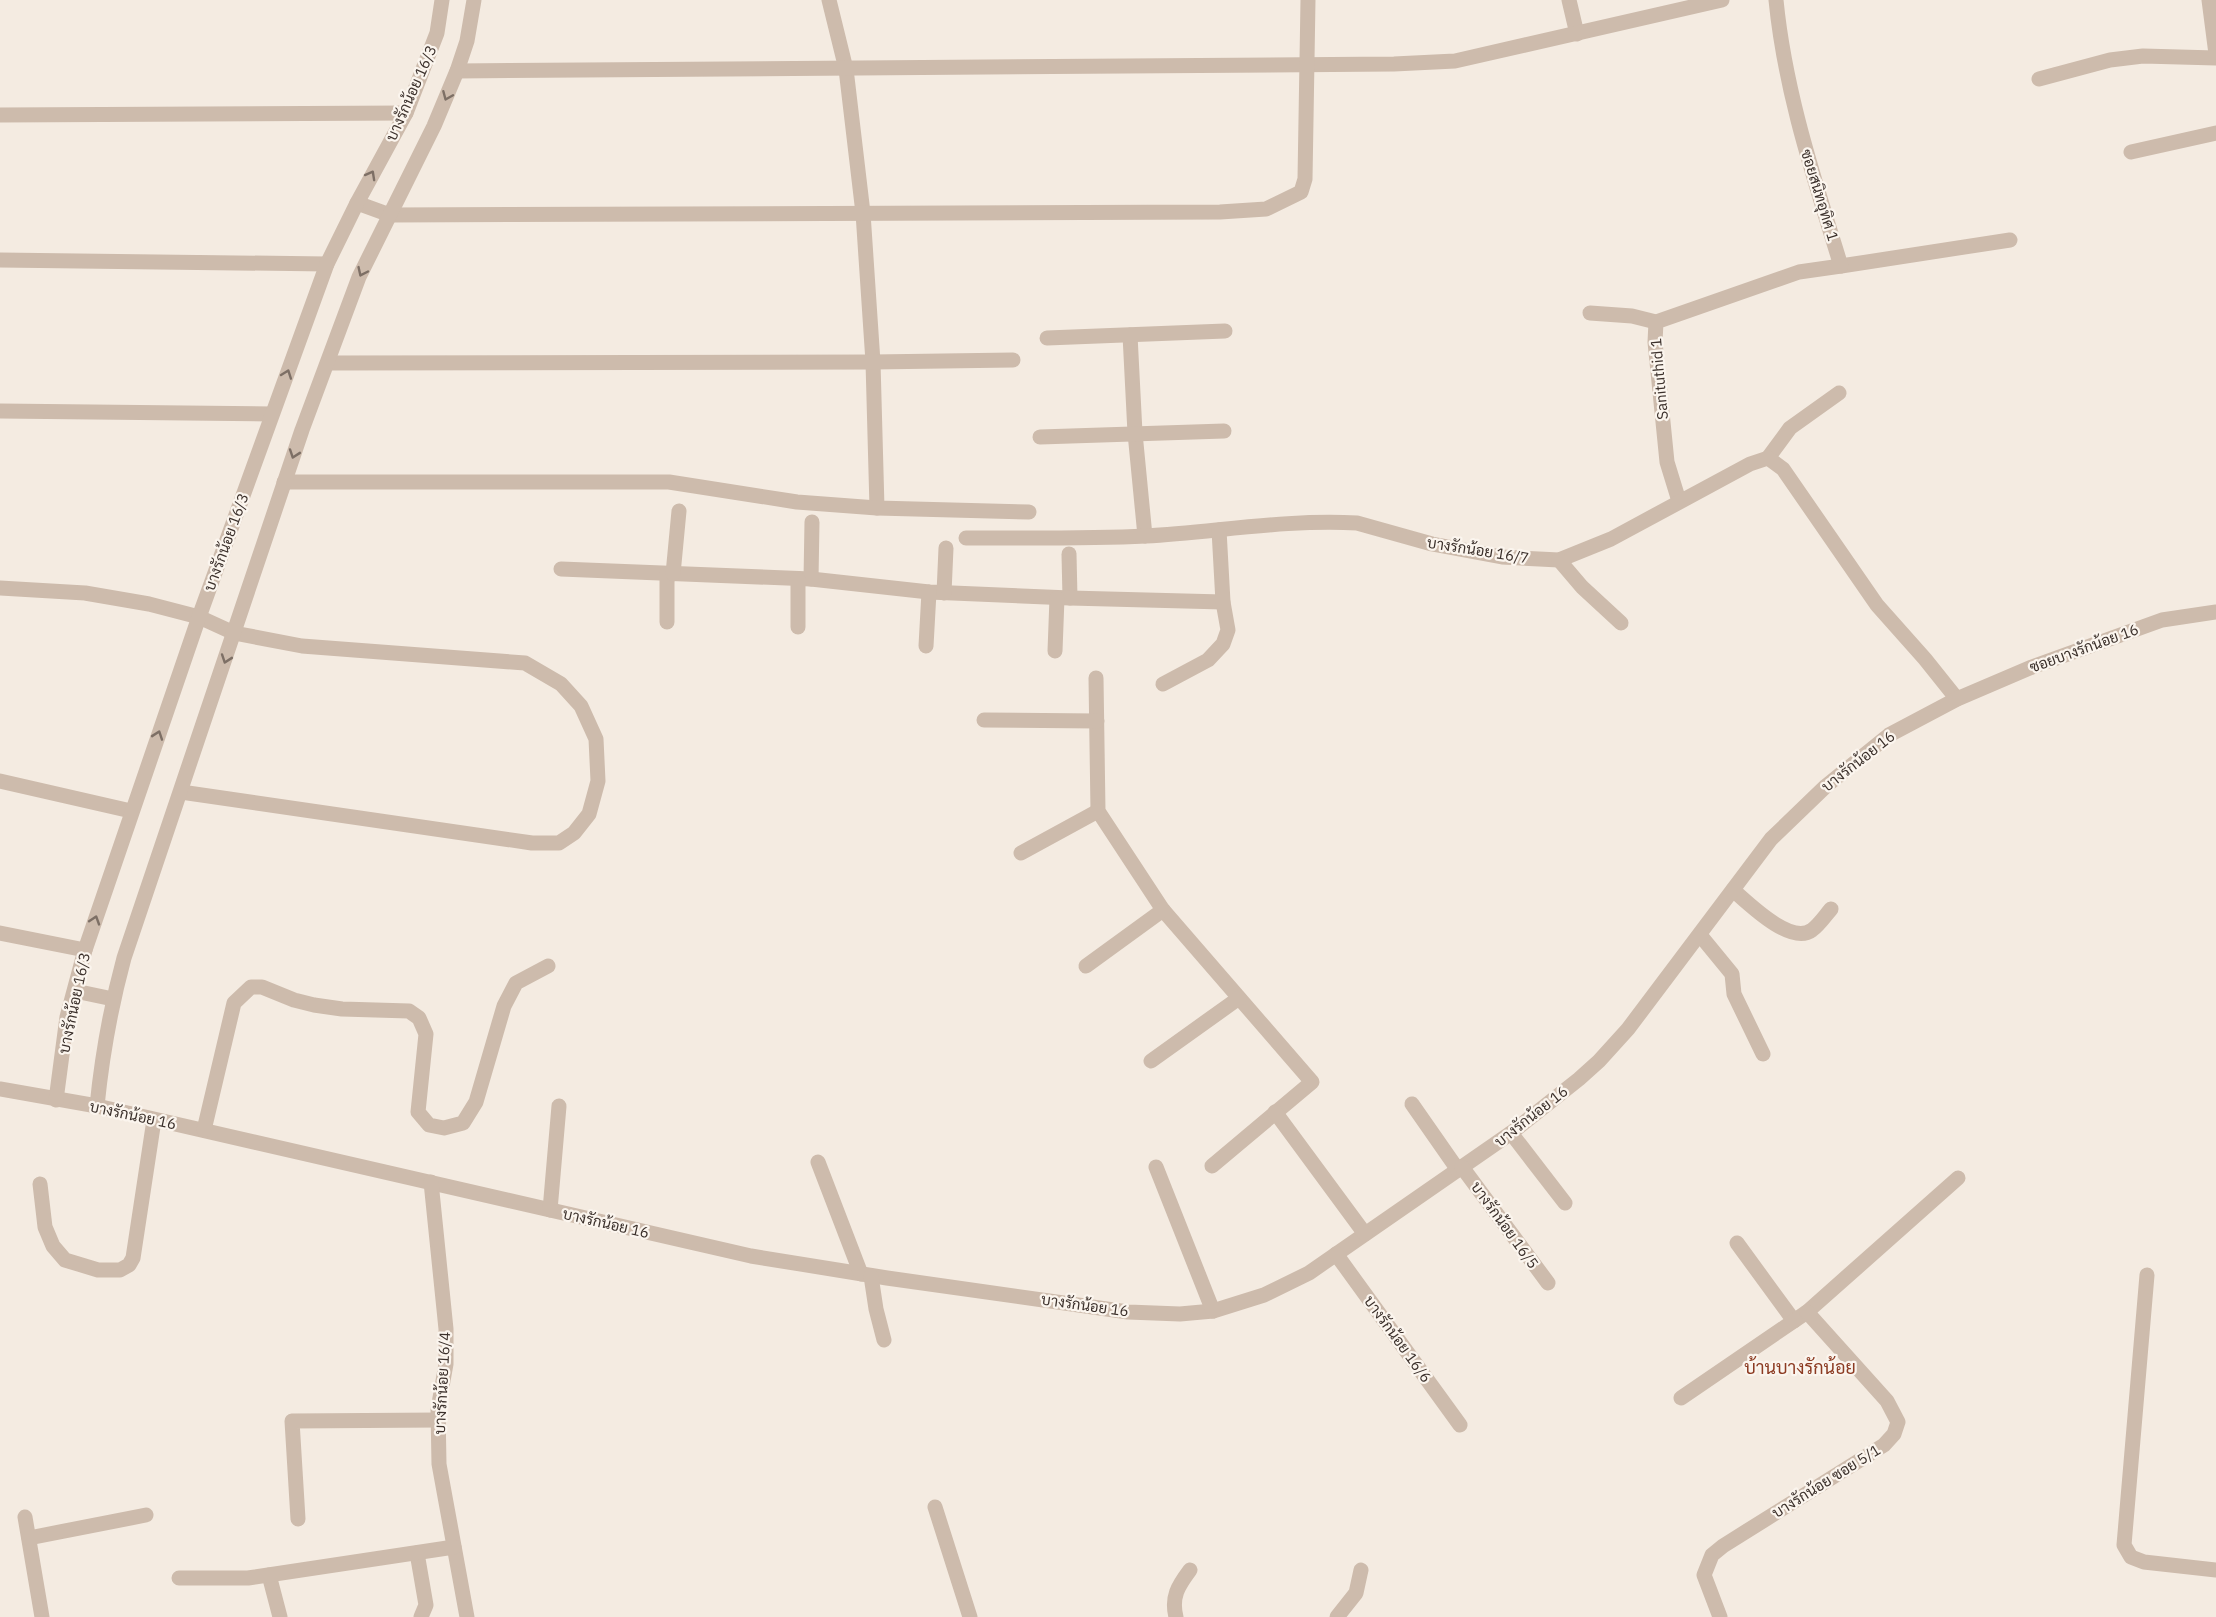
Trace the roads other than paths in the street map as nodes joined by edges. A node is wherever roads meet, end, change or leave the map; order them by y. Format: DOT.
graph roads {
  1 [pos="442,0"];
  2 [pos="474,0"];
  3 [pos="829,0"];
  4 [pos="1308,0"];
  5 [pos="1569,0"];
  6 [pos="1722,0"];
  7 [pos="1776,0"];
  8 [pos="2209,0"];
  9 [pos="1577,34"];
  10 [pos="2216,56"];
  11 [pos="1308,64"];
  12 [pos="846,69"];
  13 [pos="457,71"];
  14 [pos="2039,79"];
  15 [pos="406,113"];
  16 [pos="0,115"];
  17 [pos="2216,133"];
  18 [pos="2131,152"];
  19 [pos="357,202"];
  20 [pos="863,213"];
  21 [pos="390,215"];
  22 [pos="2010,240"];
  23 [pos="0,261"];
  24 [pos="327,264"];
  25 [pos="1841,266"];
  26 [pos="1590,313"];
  27 [pos="1656,321"];
  28 [pos="1225,331"];
  29 [pos="1130,335"];
  30 [pos="1047,338"];
  31 [pos="1013,360"];
  32 [pos="873,362"];
  33 [pos="328,363"];
  34 [pos="1839,393"];
  35 [pos="0,411"];
  36 [pos="272,414"];
  37 [pos="1224,431"];
  38 [pos="1135,433"];
  39 [pos="1040,437"];
  40 [pos="1768,458"];
  41 [pos="284,482"];
  42 [pos="1679,501"];
  43 [pos="877,508"];
  44 [pos="679,511"];
  45 [pos="1029,512"];
  46 [pos="812,522"];
  47 [pos="1219,530"];
  48 [pos="1145,536"];
  49 [pos="966,538"];
  50 [pos="946,548"];
  51 [pos="1069,554"];
  52 [pos="1558,560"];
  53 [pos="561,569"];
  54 [pos="670,574"];
  55 [pos="804,579"];
  56 [pos="0,588"];
  57 [pos="937,593"];
  58 [pos="1064,598"];
  59 [pos="1224,602"];
  60 [pos="2216,612"];
  61 [pos="199,617"];
  62 [pos="668,622"];
  63 [pos="1621,623"];
  64 [pos="798,627"];
  65 [pos="234,633"];
  66 [pos="926,646"];
  67 [pos="1055,651"];
  68 [pos="1096,678"];
  69 [pos="1163,684"];
  70 [pos="1957,699"];
  71 [pos="984,720"];
  72 [pos="1097,721"];
  73 [pos="0,781"];
  74 [pos="181,792"];
  75 [pos="131,811"];
  76 [pos="1098,811"];
  77 [pos="1021,853"];
  78 [pos="1733,890"];
  79 [pos="1831,909"];
  80 [pos="1163,910"];
  81 [pos="0,933"];
  82 [pos="1700,935"];
  83 [pos="85,950"];
  84 [pos="548,966"];
  85 [pos="1086,966"];
  86 [pos="75,991"];
  87 [pos="1239,998"];
  88 [pos="113,999"];
  89 [pos="1763,1054"];
  90 [pos="1151,1061"];
  91 [pos="0,1089"];
  92 [pos="56,1100"];
  93 [pos="1412,1104"];
  94 [pos="97,1106"];
  95 [pos="559,1106"];
  96 [pos="1275,1112"];
  97 [pos="154,1120"];
  98 [pos="204,1130"];
  99 [pos="1511,1133"];
  100 [pos="818,1162"];
  101 [pos="1212,1166"];
  102 [pos="1156,1167"];
  103 [pos="1460,1168"];
  104 [pos="1958,1178"];
  105 [pos="431,1182"];
  106 [pos="40,1184"];
  107 [pos="1564,1203"];
  108 [pos="550,1210"];
  109 [pos="1365,1234"];
  110 [pos="1737,1243"];
  111 [pos="1336,1254"];
  112 [pos="866,1275"];
  113 [pos="2147,1275"];
  114 [pos="1548,1283"];
  115 [pos="1213,1311"];
  116 [pos="1808,1312"];
  117 [pos="1794,1320"];
  118 [pos="884,1340"];
  119 [pos="1681,1398"];
  120 [pos="439,1420"];
  121 [pos="1460,1425"];
  122 [pos="935,1507"];
  123 [pos="146,1515"];
  124 [pos="24,1517"];
  125 [pos="298,1518"];
  126 [pos="29,1538"];
  127 [pos="454,1547"];
  128 [pos="417,1553"];
  129 [pos="1190,1570"];
  130 [pos="1361,1570"];
  131 [pos="2216,1570"];
  132 [pos="269,1575"];
  133 [pos="179,1578"];
  134 [pos="42,1617"];
  135 [pos="280,1617"];
  136 [pos="422,1617"];
  137 [pos="467,1617"];
  138 [pos="970,1617"];
  139 [pos="1176,1617"];
  140 [pos="1337,1617"];
  141 [pos="1720,1617"];
  1 -- 15 [label="street, บางรักน้อย 16/3"];
  2 -- 13 [label="street"];
  3 -- 12 [label="street"];
  4 -- 11 [label="street"];
  5 -- 9 [label="street"];
  6 -- 9 [label="street"];
  7 -- 25 [label="street, ซอยสนิทอุทิศ 1"];
  8 -- 10 [label="street"];
  9 -- 11 [label="street"];
  10 -- 14 [label="street"];
  11 -- 12 [label="street"];
  11 -- 20 [label="street"];
  12 -- 13 [label="street"];
  12 -- 20 [label="street"];
  13 -- 21 [label="street, one-way"];
  15 -- 16 [label="street"];
  19 -- 15 [label="street, บางรักน้อย 16/3, one-way"];
  17 -- 18 [label="street"];
  19 -- 21 [label="street"];
  19 -- 24 [label="street, บางรักน้อย 16/3"];
  20 -- 21 [label="street"];
  20 -- 32 [label="street"];
  21 -- 33 [label="street, one-way"];
  22 -- 25 [label="street"];
  23 -- 24 [label="street"];
  36 -- 24 [label="street, บางรักน้อย 16/3, one-way"];
  25 -- 27 [label="street, Sanituthid 1"];
  26 -- 27 [label="street"];
  27 -- 42 [label="street, Sanituthid 1"];
  28 -- 29 [label="street"];
  29 -- 30 [label="street"];
  29 -- 38 [label="street"];
  31 -- 32 [label="street"];
  32 -- 33 [label="street"];
  32 -- 43 [label="street"];
  33 -- 41 [label="street, one-way"];
  34 -- 40 [label="street"];
  35 -- 36 [label="street"];
  36 -- 61 [label="street, บางรักน้อย 16/3"];
  37 -- 38 [label="street"];
  38 -- 39 [label="street"];
  38 -- 48 [label="street"];
  40 -- 42 [label="street, บางรักน้อย 16/7"];
  40 -- 70 [label="street"];
  41 -- 43 [label="street"];
  41 -- 65 [label="street"];
  42 -- 52 [label="street, บางรักน้อย 16/7"];
  43 -- 45 [label="street"];
  44 -- 54 [label="street"];
  46 -- 55 [label="street"];
  47 -- 48 [label="street, บางรักน้อย 16/7"];
  47 -- 52 [label="street, บางรักน้อย 16/7"];
  47 -- 59 [label="street"];
  48 -- 49 [label="street, บางรักน้อย 16/7"];
  50 -- 57 [label="street"];
  51 -- 58 [label="street"];
  52 -- 63 [label="street"];
  53 -- 54 [label="street"];
  54 -- 55 [label="street"];
  54 -- 62 [label="street"];
  55 -- 57 [label="street"];
  55 -- 64 [label="street"];
  56 -- 61 [label="street"];
  57 -- 58 [label="street"];
  57 -- 66 [label="street"];
  58 -- 59 [label="street"];
  58 -- 67 [label="street"];
  59 -- 69 [label="street"];
  60 -- 70 [label="street, ซอยบางรักน้อย 16"];
  61 -- 65 [label="street"];
  75 -- 61 [label="street, บางรักน้อย 16/3, one-way"];
  65 -- 74 [label="street, one-way"];
  65 -- 74 [label="street"];
  68 -- 72 [label="street"];
  70 -- 78 [label="street, บางรักน้อย 16"];
  71 -- 72 [label="street"];
  72 -- 76 [label="street"];
  73 -- 75 [label="street"];
  74 -- 88 [label="street"];
  83 -- 75 [label="street, บางรักน้อย 16/3, one-way"];
  76 -- 77 [label="street"];
  76 -- 80 [label="street"];
  78 -- 79 [label="street"];
  78 -- 82 [label="street, บางรักน้อย 16"];
  80 -- 85 [label="street"];
  80 -- 87 [label="street"];
  81 -- 83 [label="street"];
  82 -- 89 [label="street"];
  82 -- 99 [label="street, บางรักน้อย 16"];
  83 -- 86 [label="street, บางรักน้อย 16/3"];
  84 -- 98 [label="street"];
  86 -- 88 [label="street"];
  86 -- 92 [label="street, บางรักน้อย 16/3"];
  87 -- 90 [label="street"];
  87 -- 96 [label="street"];
  88 -- 94 [label="street"];
  91 -- 92 [label="street, บางรักน้อย 16"];
  92 -- 94 [label="street, บางรักน้อย 16"];
  93 -- 103 [label="street, บางรักน้อย 16/5"];
  94 -- 97 [label="street, บางรักน้อย 16"];
  95 -- 108 [label="street"];
  96 -- 101 [label="street"];
  96 -- 109 [label="street"];
  97 -- 98 [label="street, บางรักน้อย 16"];
  97 -- 106 [label="street"];
  98 -- 105 [label="street, บางรักน้อย 16"];
  99 -- 103 [label="street, บางรักน้อย 16"];
  99 -- 107 [label="street"];
  100 -- 112 [label="street"];
  102 -- 115 [label="street"];
  103 -- 109 [label="street, บางรักน้อย 16"];
  103 -- 114 [label="street, บางรักน้อย 16/5"];
  104 -- 116 [label="street"];
  105 -- 108 [label="street, บางรักน้อย 16"];
  105 -- 120 [label="street, บางรักน้อย 16/4"];
  108 -- 112 [label="street, บางรักน้อย 16"];
  109 -- 111 [label="street, บางรักน้อย 16"];
  110 -- 117 [label="street"];
  111 -- 115 [label="street, บางรักน้อย 16"];
  111 -- 121 [label="street, บางรักน้อย 16/6"];
  112 -- 115 [label="street, บางรักน้อย 16"];
  112 -- 118 [label="street"];
  113 -- 131 [label="street"];
  116 -- 117 [label="street"];
  116 -- 141 [label="street, บางรักน้อย ซอย 5/1"];
  117 -- 119 [label="street"];
  120 -- 125 [label="street"];
  120 -- 127 [label="street, บางรักน้อย 16/4"];
  122 -- 138 [label="street"];
  123 -- 126 [label="street"];
  124 -- 126 [label="street"];
  126 -- 134 [label="street"];
  127 -- 128 [label="street"];
  127 -- 137 [label="street, บางรักน้อย 16/4"];
  128 -- 132 [label="street"];
  128 -- 136 [label="street"];
  129 -- 139 [label="street"];
  130 -- 140 [label="street"];
  132 -- 133 [label="street"];
  132 -- 135 [label="street"];
}
